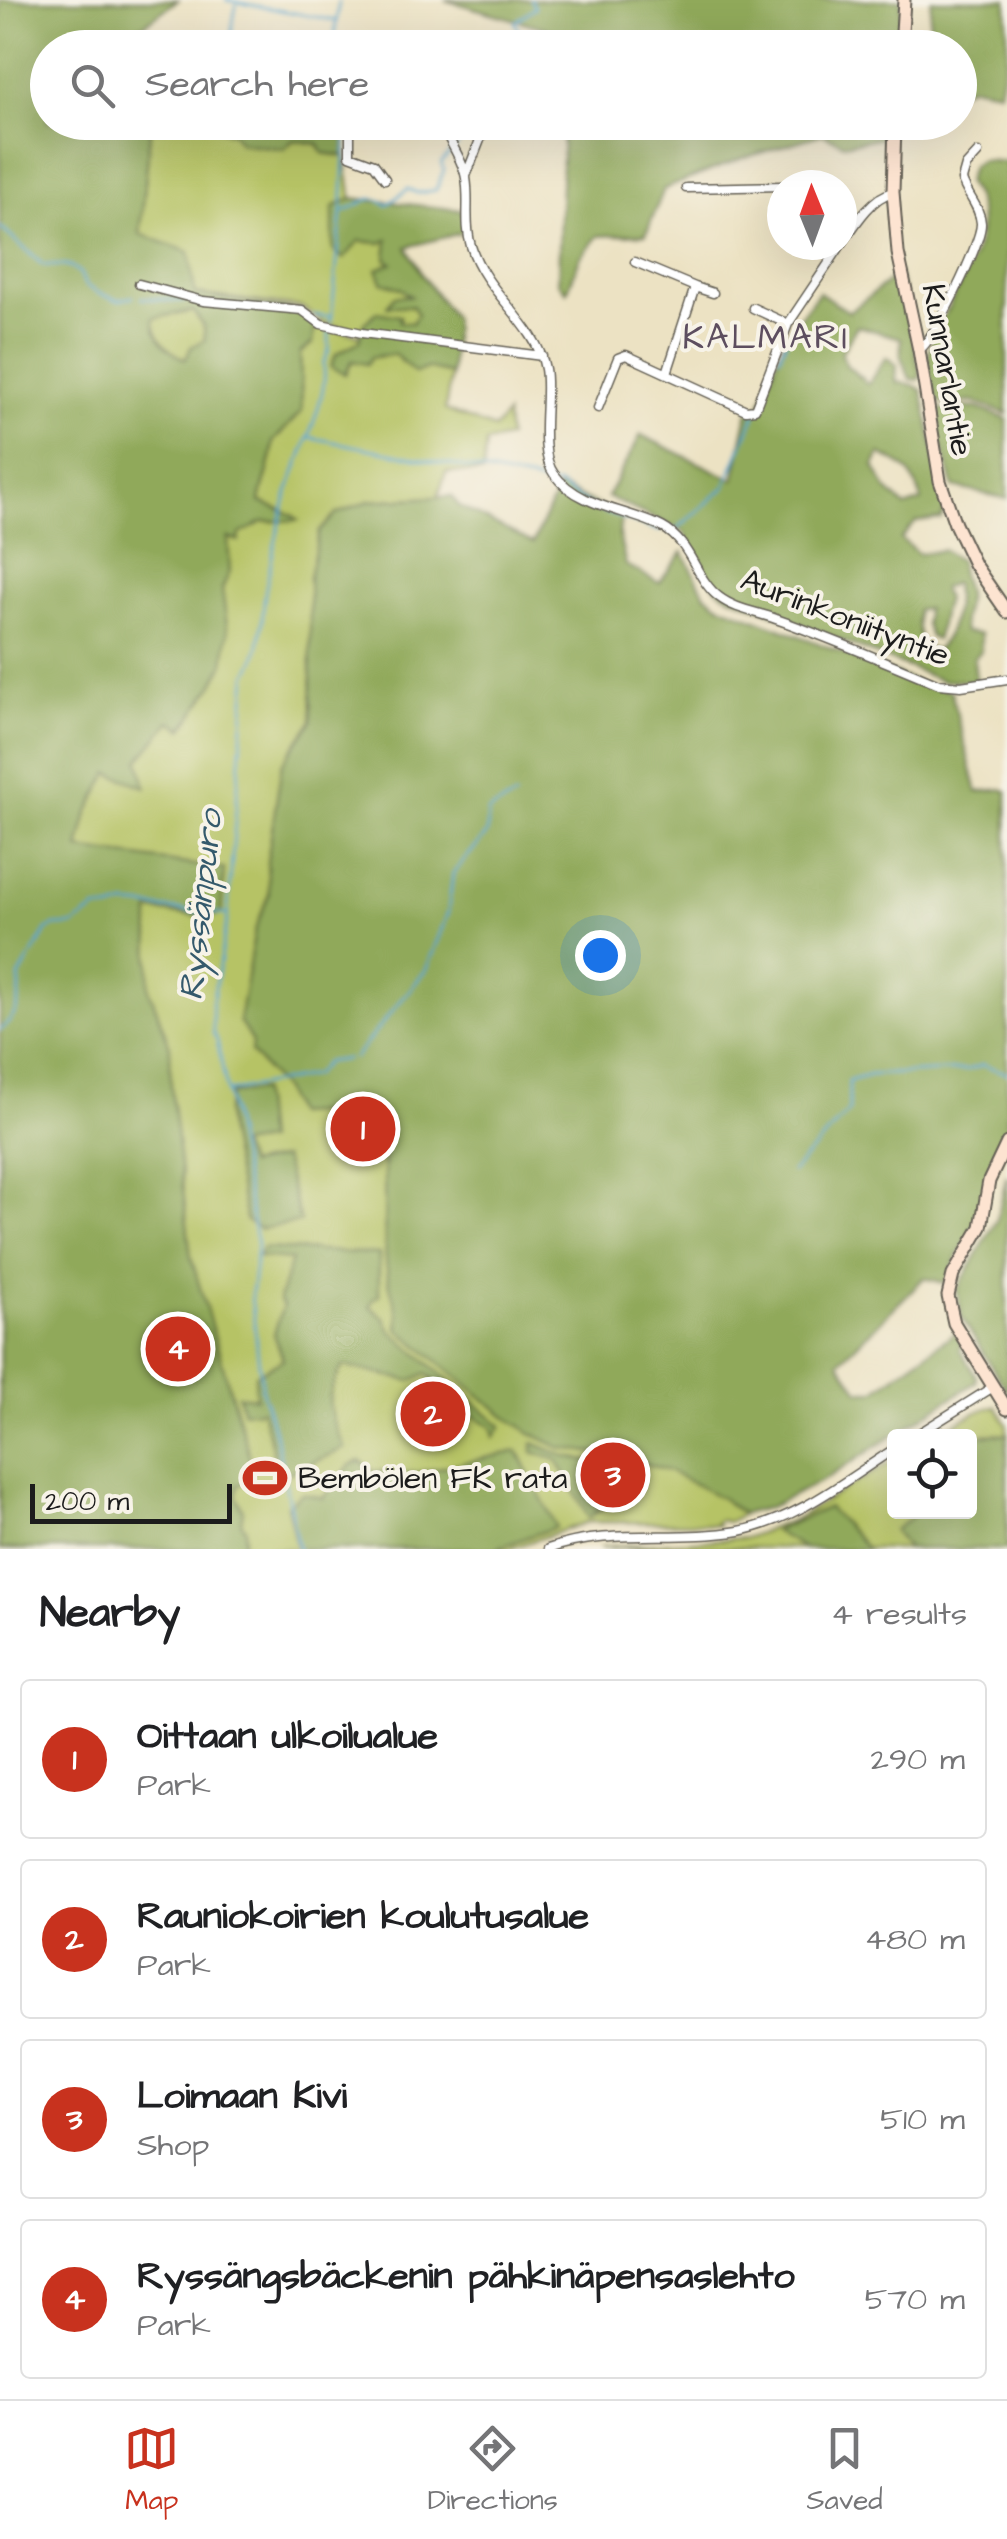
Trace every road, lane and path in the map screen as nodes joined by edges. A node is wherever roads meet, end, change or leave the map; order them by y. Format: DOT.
graph roads {
  1 [pos="904,0"];
  2 [pos="902,30"];
  3 [pos="350,140"];
  4 [pos="449,140"];
  5 [pos="480,140"];
  6 [pos="894,140"];
  7 [pos="978,153"];
  8 [pos="466,176"];
  9 [pos="385,179"];
  10 [pos="767,186"];
  11 [pos="686,188"];
  12 [pos="893,192"];
  13 [pos="857,221"];
  14 [pos="831,260"];
  15 [pos="635,262"];
  16 [pos="139,284"];
  17 [pos="695,287"];
  18 [pos="713,293"];
  19 [pos="753,308"];
  20 [pos="788,324"];
  21 [pos="919,350"];
  22 [pos="542,356"];
  23 [pos="667,373"];
  24 [pos="598,408"];
  25 [pos="1007,612"];
  26 [pos="1007,678"];
  27 [pos="1007,1143"];
  28 [pos="993,1387"];
  29 [pos="1007,1409"];
  30 [pos="926,1429"];
  31 [pos="887,1453"];
  32 [pos="548,1549"];
  1 -- 2 [label="main road"];
  3 -- 9 [label="street"];
  4 -- 8 [label="street, Aurinkoniityntie"];
  5 -- 8 [label="street"];
  6 -- 12 [label="main road, Kunnarlantie"];
  7 -- 21 [label="street"];
  8 -- 22 [label="street, Aurinkoniityntie"];
  10 -- 11 [label="street"];
  12 -- 13 [label="street"];
  12 -- 21 [label="main road, Kunnarlantie"];
  14 -- 20 [label="street"];
  15 -- 17 [label="street"];
  16 -- 22 [label="street"];
  17 -- 18 [label="street"];
  17 -- 23 [label="street"];
  19 -- 20 [label="street"];
  20 -- 23 [label="street"];
  21 -- 25 [label="main road, Kunnarlantie"];
  22 -- 26 [label="street, Aurinkoniityntie"];
  23 -- 24 [label="street"];
  27 -- 28 [label="main road"];
  28 -- 29 [label="main road"];
  28 -- 30 [label="street"];
  31 -- 32 [label="street"];
}
